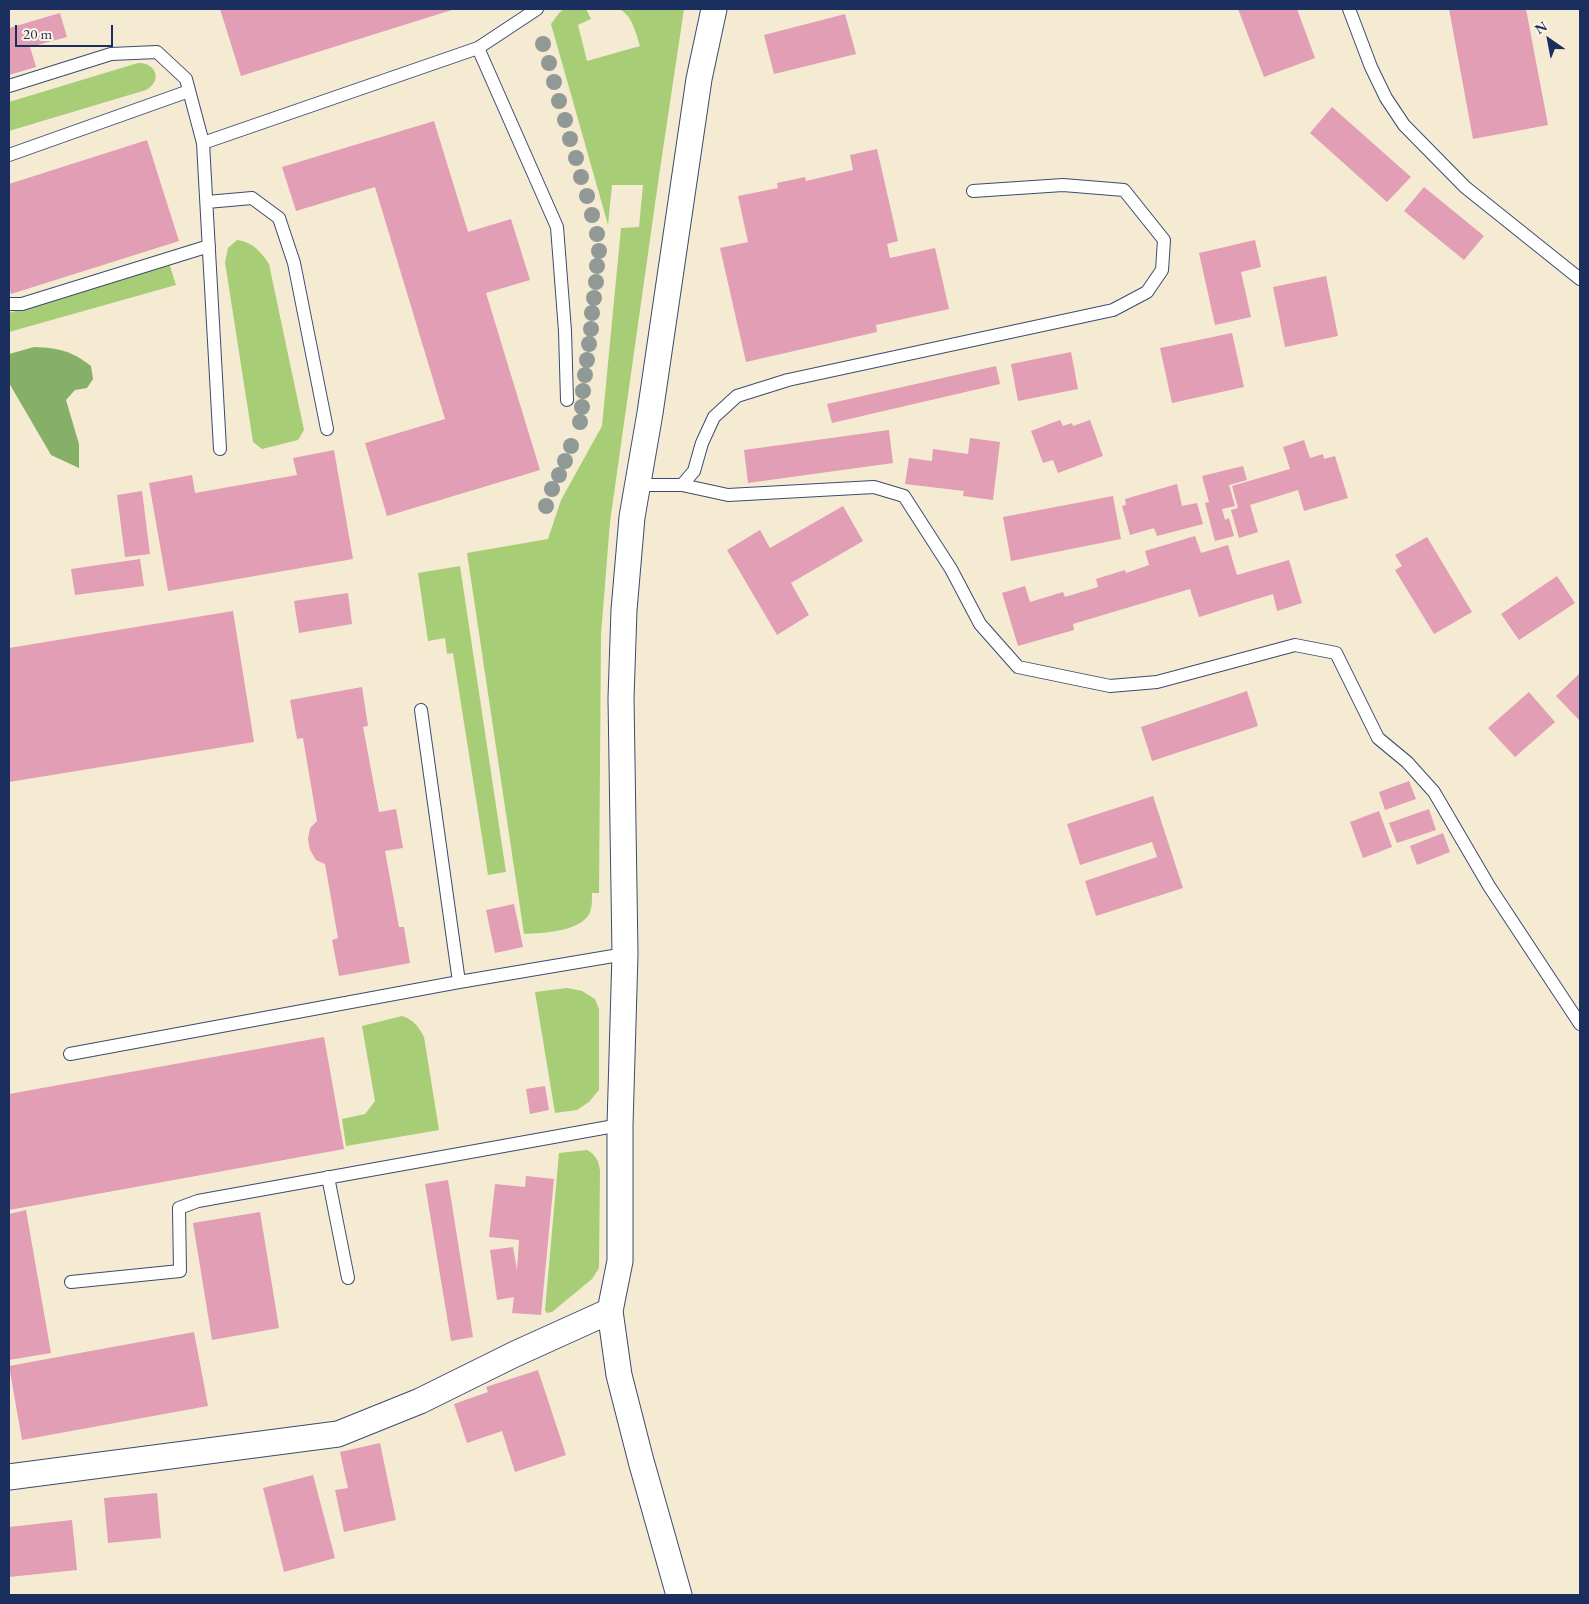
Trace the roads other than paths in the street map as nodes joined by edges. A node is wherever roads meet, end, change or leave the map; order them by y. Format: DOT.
graph roads {
  1 [pos="537,9"];
  2 [pos="714,9"];
  3 [pos="1349,9"];
  4 [pos="478,48"];
  5 [pos="9,86"];
  6 [pos="189,91"];
  7 [pos="203,143"];
  8 [pos="9,155"];
  9 [pos="973,191"];
  10 [pos="207,202"];
  11 [pos="209,246"];
  12 [pos="1580,279"];
  13 [pos="9,304"];
  14 [pos="567,400"];
  15 [pos="327,429"];
  16 [pos="220,449"];
  17 [pos="682,484"];
  18 [pos="637,485"];
  19 [pos="421,710"];
  20 [pos="625,954"];
  21 [pos="459,982"];
  22 [pos="1580,1024"];
  23 [pos="70,1054"];
  24 [pos="620,1125"];
  25 [pos="328,1177"];
  26 [pos="348,1278"];
  27 [pos="71,1282"];
  28 [pos="610,1311"];
  29 [pos="9,1477"];
  30 [pos="679,1595"];
  1 -- 4 [label="lane"];
  2 -- 18 [label="street"];
  3 -- 12 [label="lane"];
  4 -- 7 [label="lane"];
  4 -- 14 [label="lane"];
  5 -- 6 [label="lane"];
  6 -- 7 [label="lane"];
  6 -- 8 [label="lane"];
  7 -- 10 [label="lane"];
  9 -- 17 [label="lane"];
  10 -- 11 [label="lane"];
  10 -- 15 [label="lane"];
  11 -- 13 [label="lane"];
  11 -- 16 [label="lane"];
  17 -- 18 [label="lane"];
  17 -- 22 [label="lane"];
  18 -- 20 [label="street"];
  19 -- 21 [label="lane"];
  20 -- 21 [label="lane"];
  20 -- 24 [label="street"];
  21 -- 23 [label="lane"];
  24 -- 25 [label="lane"];
  24 -- 28 [label="street"];
  25 -- 26 [label="lane"];
  25 -- 27 [label="lane"];
  28 -- 29 [label="street"];
  28 -- 30 [label="street"];
}
